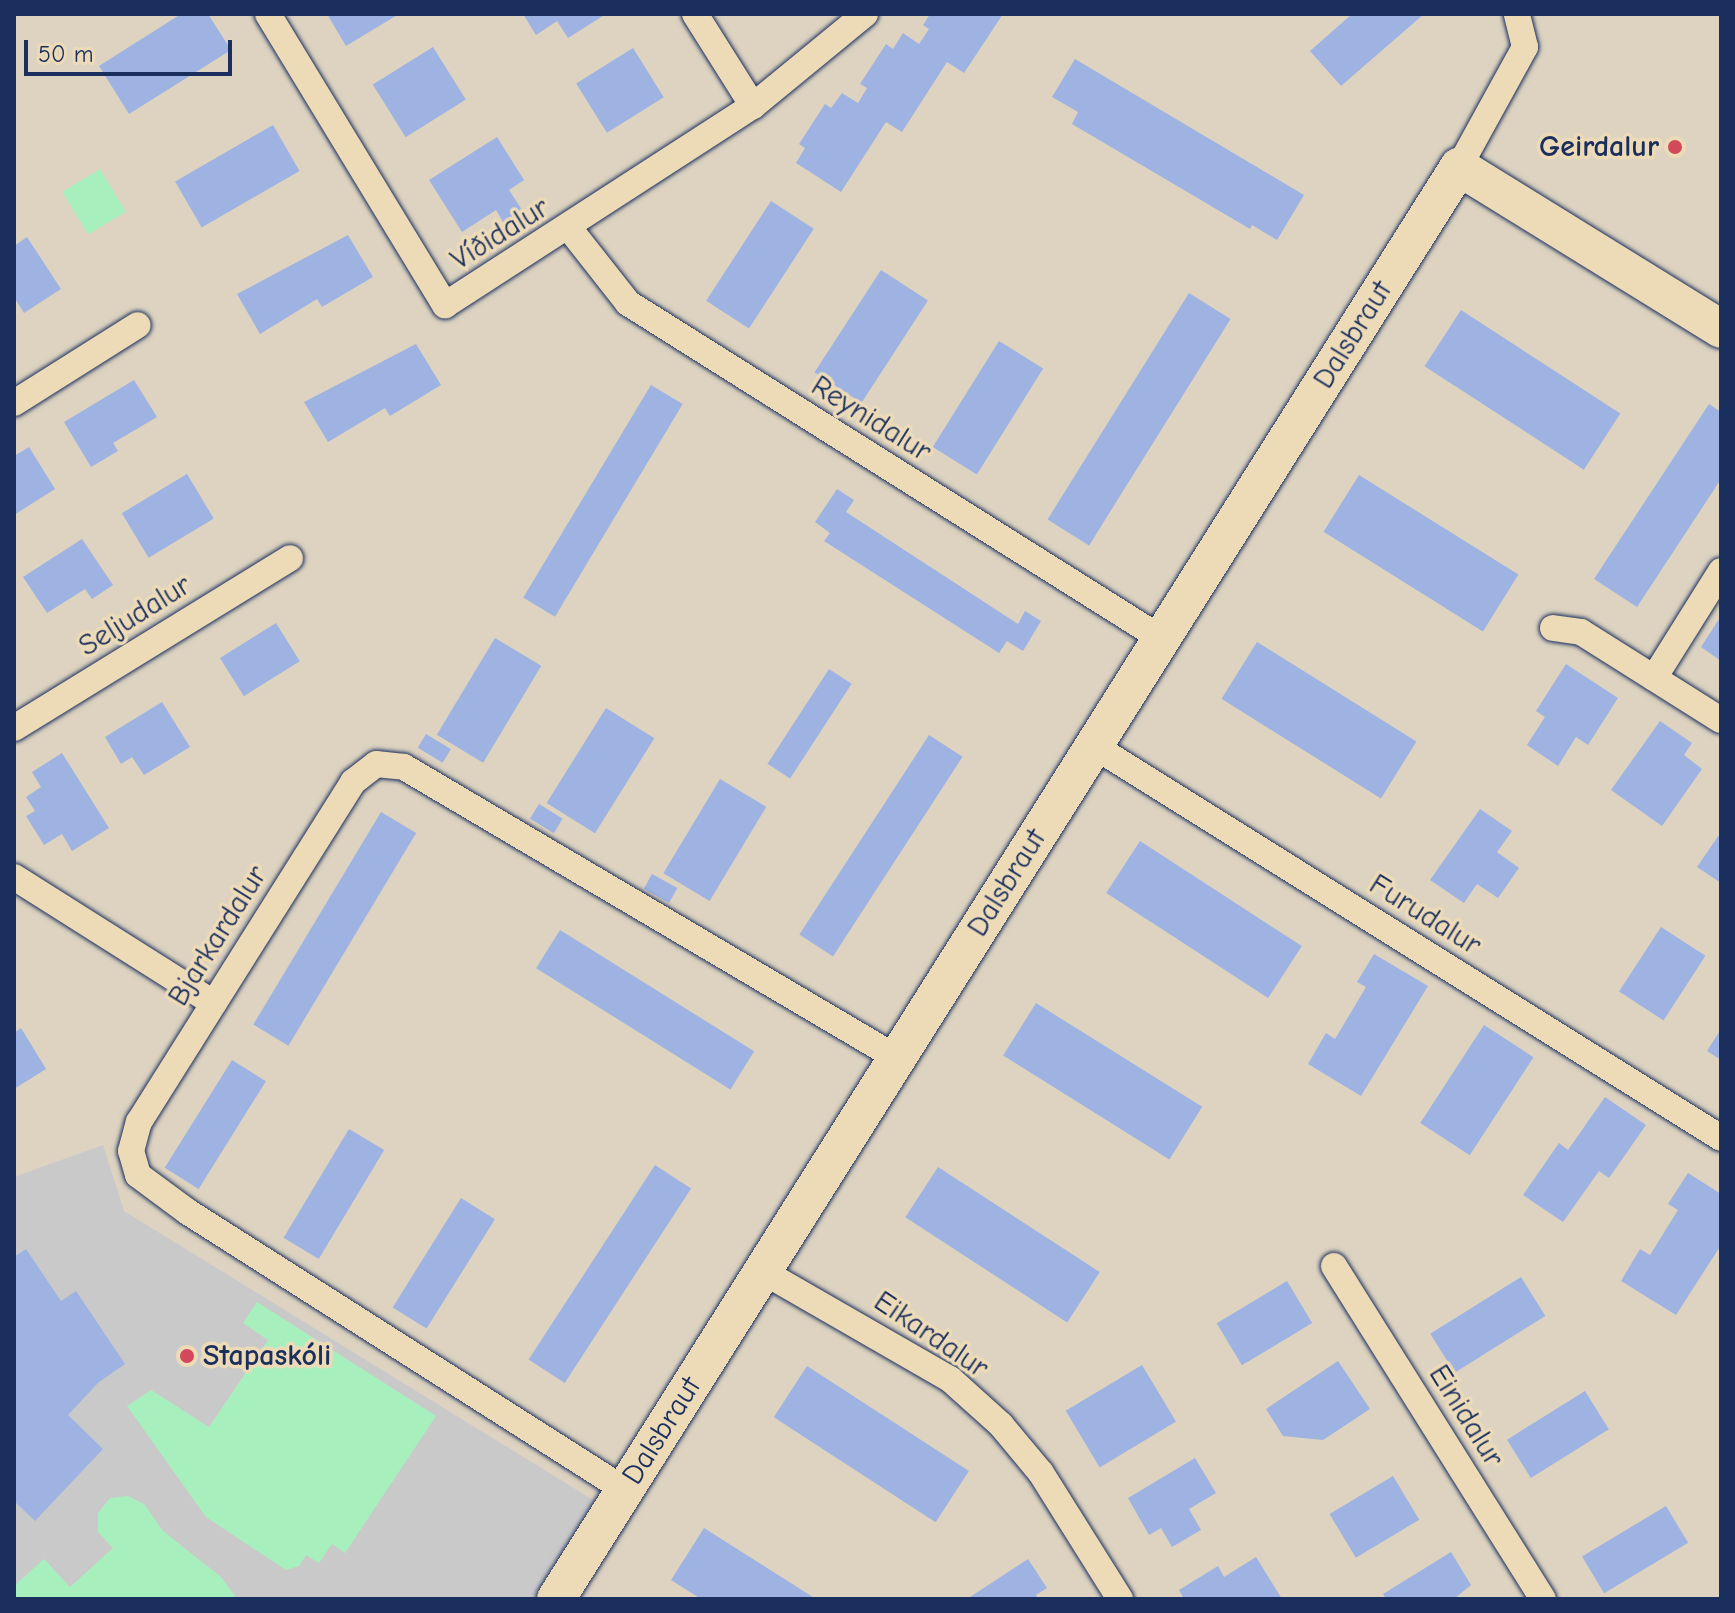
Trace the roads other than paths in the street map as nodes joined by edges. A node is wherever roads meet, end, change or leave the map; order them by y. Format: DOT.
graph roads {
  1 [pos="268,14"];
  2 [pos="695,14"];
  3 [pos="865,14"];
  4 [pos="1517,14"];
  5 [pos="753,106"];
  6 [pos="1459,167"];
  7 [pos="569,228"];
  8 [pos="138,325"];
  9 [pos="1721,329"];
  10 [pos="14,403"];
  11 [pos="290,558"];
  12 [pos="1721,571"];
  13 [pos="1553,628"];
  14 [pos="1162,639"];
  15 [pos="1654,678"];
  16 [pos="1721,720"];
  17 [pos="14,728"];
  18 [pos="1094,746"];
  19 [pos="14,877"];
  20 [pos="213,1003"];
  21 [pos="897,1058"];
  22 [pos="1721,1138"];
  23 [pos="1334,1266"];
  24 [pos="762,1271"];
  25 [pos="625,1490"];
  26 [pos="556,1599"];
  27 [pos="1120,1599"];
  28 [pos="1543,1599"];
  1 -- 7 [label="street, Víðidalur"];
  2 -- 5 [label="street"];
  3 -- 5 [label="street, Víðidalur"];
  4 -- 6 [label="street"];
  5 -- 7 [label="street, Víðidalur"];
  6 -- 9 [label="street"];
  6 -- 14 [label="street, Dalsbraut"];
  7 -- 14 [label="street, Reynidalur"];
  8 -- 10 [label="street"];
  11 -- 17 [label="street, Seljudalur"];
  12 -- 15 [label="street"];
  13 -- 15 [label="street"];
  14 -- 18 [label="street, Dalsbraut"];
  15 -- 16 [label="street"];
  18 -- 21 [label="street, Dalsbraut"];
  18 -- 22 [label="street, Furudalur"];
  19 -- 20 [label="street"];
  20 -- 21 [label="street, Bjarkardalur"];
  20 -- 25 [label="street, Bjarkardalur"];
  21 -- 24 [label="street, Dalsbraut"];
  23 -- 28 [label="street, Einidalur"];
  24 -- 25 [label="street, Dalsbraut"];
  24 -- 27 [label="street, Eikardalur"];
  25 -- 26 [label="street, Dalsbraut"];
}
